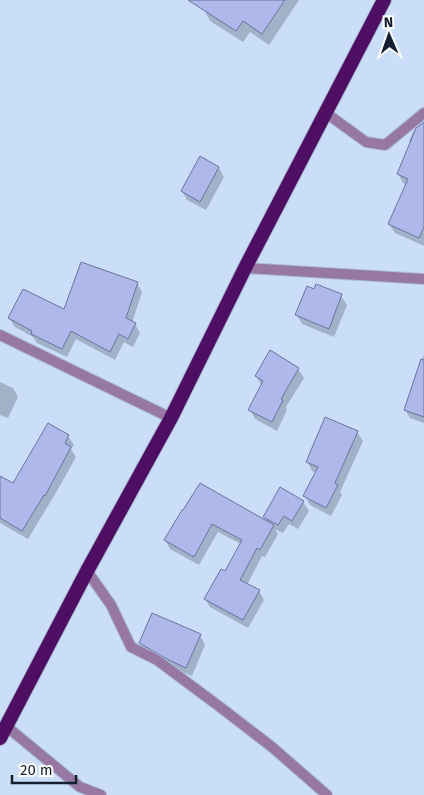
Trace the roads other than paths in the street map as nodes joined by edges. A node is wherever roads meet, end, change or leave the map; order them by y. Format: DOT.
graph roads {
  1 [pos="384,0"];
  2 [pos="326,112"];
  3 [pos="424,113"];
  4 [pos="245,268"];
  5 [pos="424,279"];
  6 [pos="0,335"];
  7 [pos="171,418"];
  8 [pos="87,571"];
  9 [pos="3,732"];
  10 [pos="101,795"];
  11 [pos="327,795"];
  1 -- 2 [label="highway"];
  2 -- 3 [label="street"];
  2 -- 4 [label="highway"];
  4 -- 5 [label="street"];
  4 -- 7 [label="highway"];
  6 -- 7 [label="street"];
  7 -- 8 [label="highway"];
  8 -- 9 [label="highway"];
  8 -- 11 [label="street"];
  9 -- 10 [label="street"];
}
